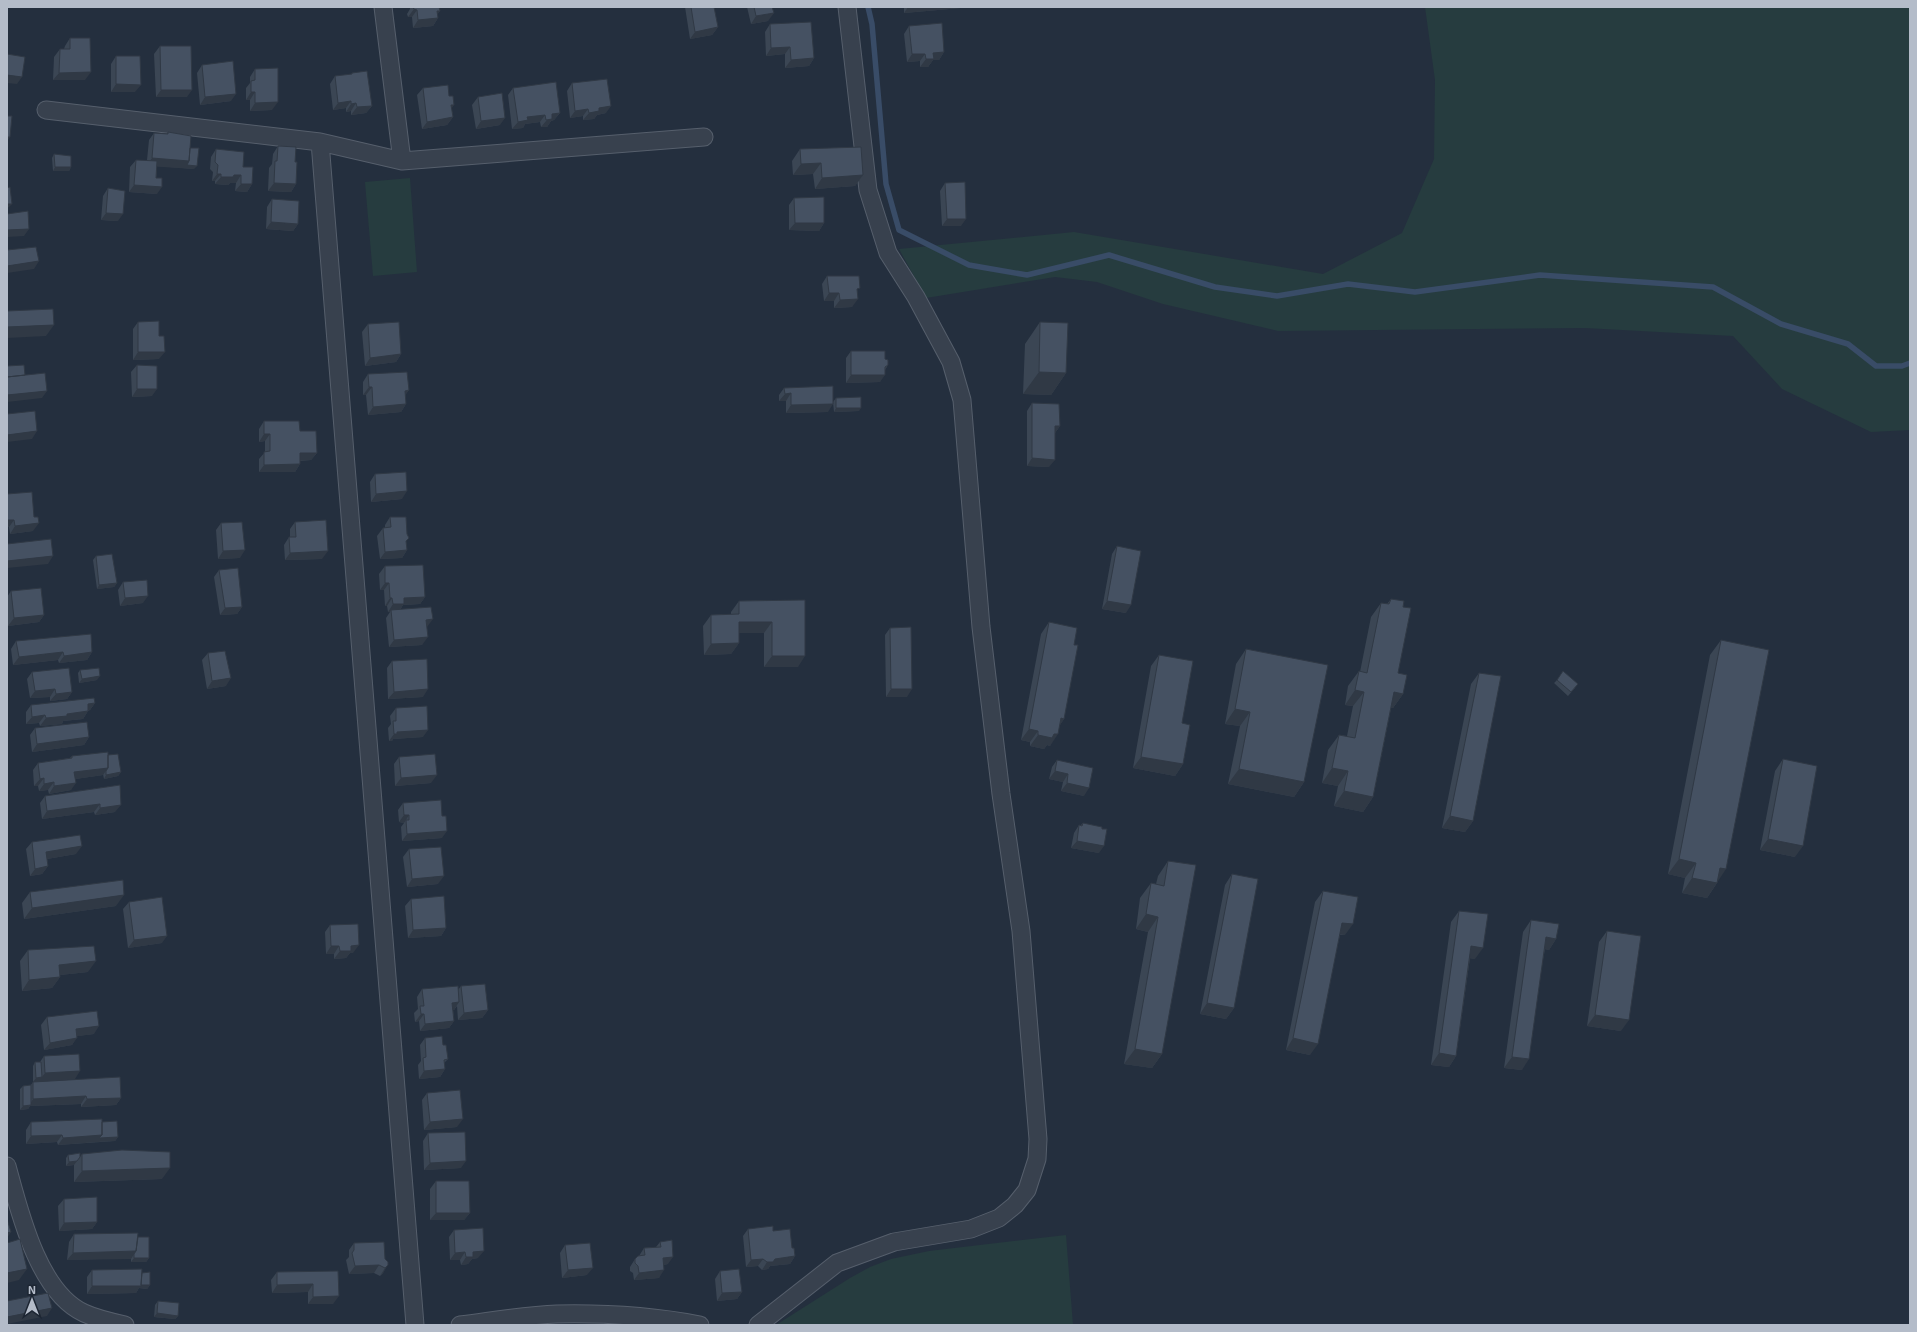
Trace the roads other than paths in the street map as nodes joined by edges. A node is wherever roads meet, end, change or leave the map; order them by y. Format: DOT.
graph roads {
  1 [pos="383,7"];
  2 [pos="847,7"];
  3 [pos="46,110"];
  4 [pos="704,137"];
  5 [pos="320,142"];
  6 [pos="402,161"];
  7 [pos="7,1166"];
  8 [pos="125,1325"];
  9 [pos="415,1325"];
  10 [pos="460,1325"];
  11 [pos="700,1325"];
  12 [pos="758,1325"];
  1 -- 6 [label="street"];
  2 -- 12 [label="street"];
  3 -- 5 [label="street"];
  4 -- 6 [label="street"];
  5 -- 6 [label="street"];
  5 -- 9 [label="street"];
  7 -- 8 [label="street"];
  10 -- 11 [label="street"];
}
